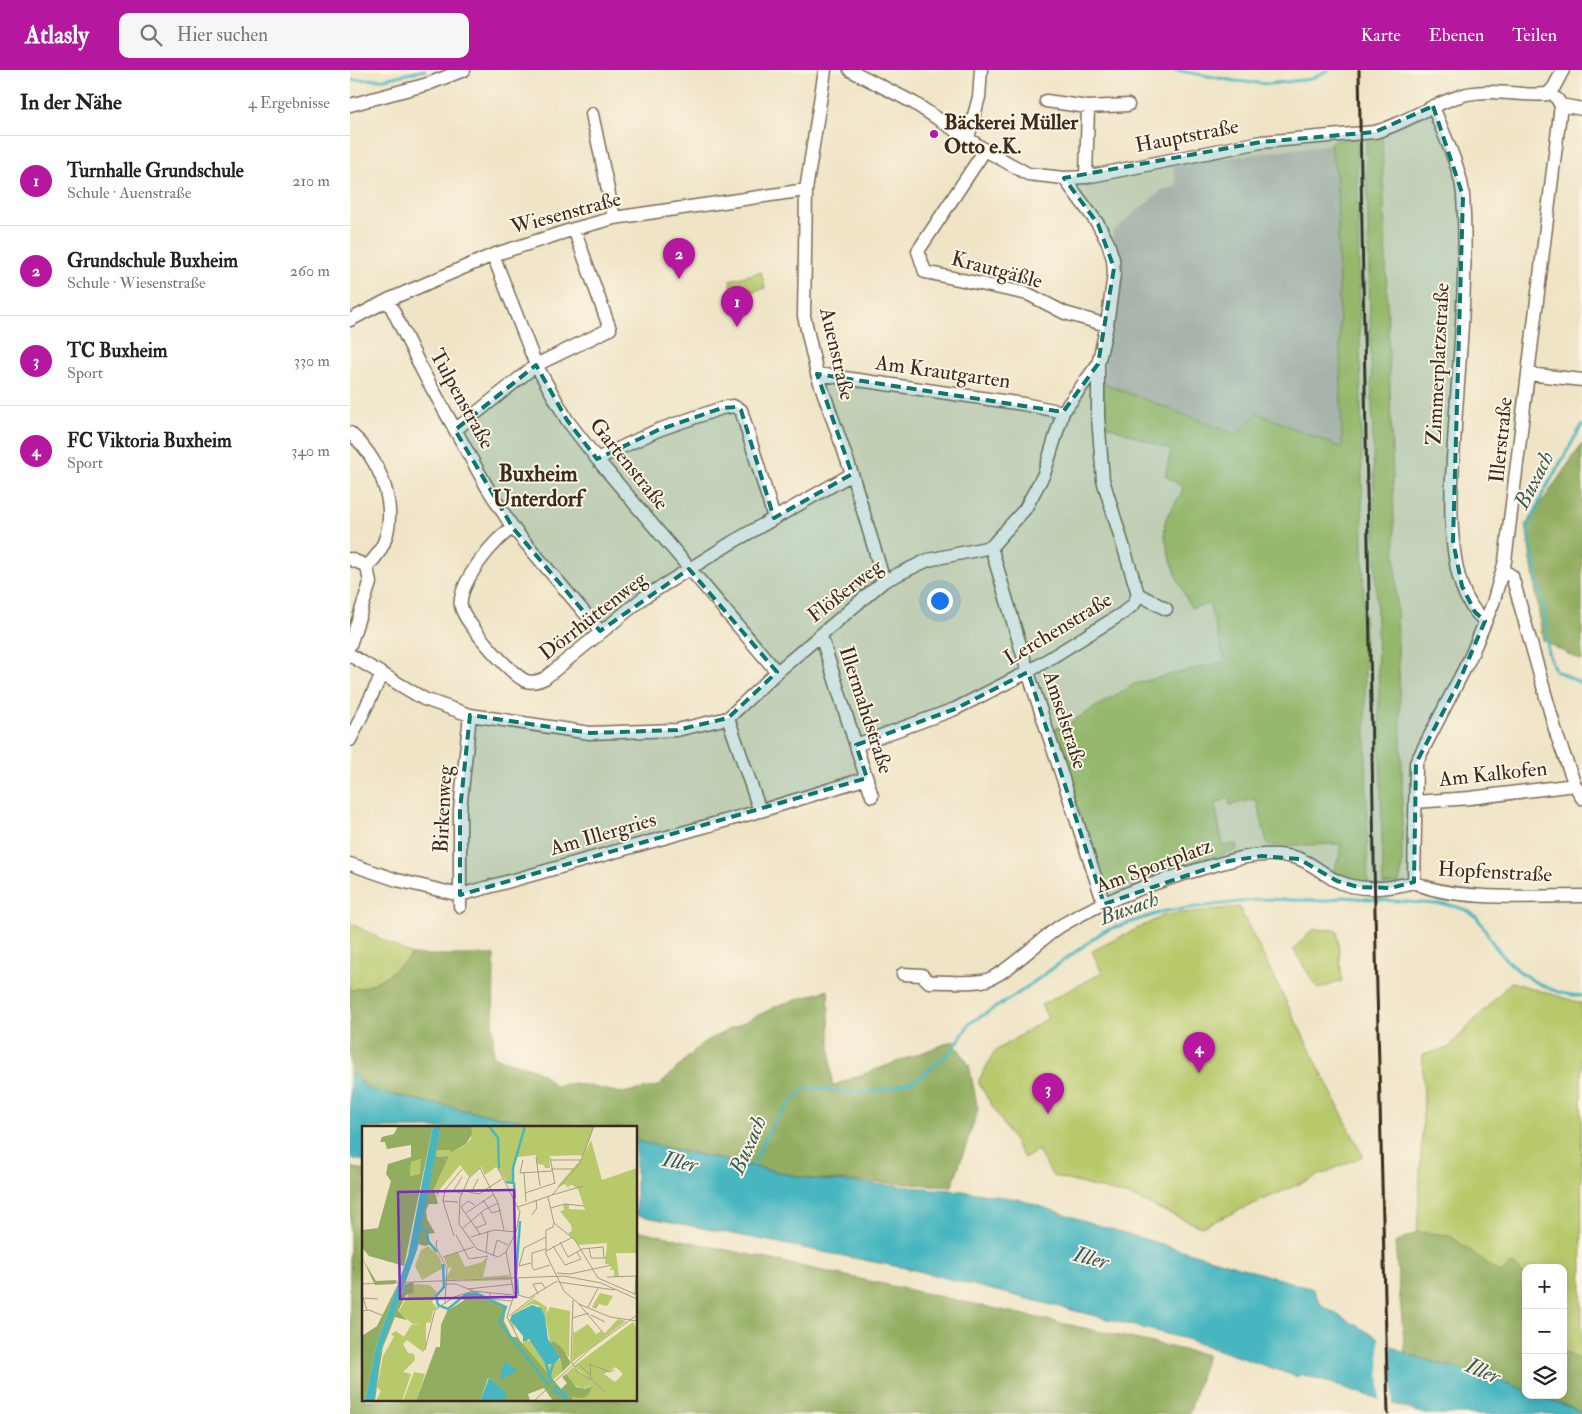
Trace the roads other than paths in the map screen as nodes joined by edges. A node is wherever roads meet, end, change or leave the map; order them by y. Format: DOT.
graph roads {
  1 [pos="464,70"];
  2 [pos="825,70"];
  3 [pos="850,70"];
  4 [pos="981,70"];
  5 [pos="1563,70"];
  6 [pos="1552,90"];
  7 [pos="1046,101"];
  8 [pos="350,105"];
  9 [pos="1128,105"];
  10 [pos="1561,105"];
  11 [pos="1433,106"];
  12 [pos="1088,107"];
  13 [pos="1582,109"];
  14 [pos="592,114"];
  15 [pos="968,138"];
  16 [pos="985,150"];
  17 [pos="1086,177"];
  18 [pos="1064,178"];
  19 [pos="806,190"];
  20 [pos="614,218"];
  21 [pos="574,229"];
  22 [pos="493,255"];
  23 [pos="388,300"];
  24 [pos="350,320"];
  25 [pos="1107,325"];
  26 [pos="1098,364"];
  27 [pos="536,365"];
  28 [pos="817,374"];
  29 [pos="1528,374"];
  30 [pos="1582,380"];
  31 [pos="1063,412"];
  32 [pos="455,430"];
  33 [pos="350,433"];
  34 [pos="597,460"];
  35 [pos="852,474"];
  36 [pos="774,518"];
  37 [pos="513,528"];
  38 [pos="991,547"];
  39 [pos="350,559"];
  40 [pos="367,566"];
  41 [pos="689,569"];
  42 [pos="1503,570"];
  43 [pos="884,581"];
  44 [pos="1138,594"];
  45 [pos="1166,609"];
  46 [pos="1484,621"];
  47 [pos="600,631"];
  48 [pos="821,636"];
  49 [pos="350,645"];
  50 [pos="350,655"];
  51 [pos="777,672"];
  52 [pos="1028,672"];
  53 [pos="382,674"];
  54 [pos="470,715"];
  55 [pos="728,718"];
  56 [pos="350,740"];
  57 [pos="856,745"];
  58 [pos="867,778"];
  59 [pos="1575,785"];
  60 [pos="872,796"];
  61 [pos="1582,798"];
  62 [pos="1415,802"];
  63 [pos="760,811"];
  64 [pos="350,864"];
  65 [pos="1410,883"];
  66 [pos="1582,896"];
  67 [pos="460,900"];
  68 [pos="1104,904"];
  69 [pos="903,974"];
  1 -- 8 [label="street"];
  2 -- 19 [label="street, Auenstraße"];
  3 -- 15 [label="street, Hauptstraße"];
  4 -- 15 [label="street"];
  5 -- 6 [label="street"];
  6 -- 10 [label="street"];
  6 -- 11 [label="street, Hauptstraße"];
  7 -- 12 [label="street"];
  9 -- 12 [label="street"];
  10 -- 13 [label="street"];
  10 -- 29 [label="street, Illerstraße"];
  11 -- 17 [label="street, Hauptstraße"];
  11 -- 46 [label="street, Zimmerplatzstraße"];
  12 -- 17 [label="street"];
  14 -- 20 [label="street"];
  15 -- 16 [label="street, Hauptstraße"];
  16 -- 18 [label="street, Hauptstraße"];
  16 -- 25 [label="street, Krautgäßle"];
  17 -- 18 [label="street, Hauptstraße"];
  18 -- 25 [label="street"];
  19 -- 20 [label="street, Wiesenstraße"];
  19 -- 28 [label="street, Auenstraße"];
  20 -- 21 [label="street, Wiesenstraße"];
  21 -- 22 [label="street, Wiesenstraße"];
  21 -- 27 [label="street"];
  22 -- 23 [label="street, Wiesenstraße"];
  22 -- 27 [label="street, Gartenstraße"];
  23 -- 24 [label="street, Wiesenstraße"];
  23 -- 32 [label="street, Tulpenstraße"];
  25 -- 26 [label="street"];
  26 -- 31 [label="street"];
  26 -- 44 [label="street, Lerchenstraße"];
  27 -- 32 [label="street"];
  27 -- 34 [label="street, Gartenstraße"];
  28 -- 31 [label="street, Am Krautgarten"];
  28 -- 35 [label="street, Auenstraße"];
  29 -- 30 [label="street"];
  29 -- 42 [label="street, Illerstraße"];
  31 -- 38 [label="street"];
  32 -- 37 [label="street, Tulpenstraße"];
  33 -- 40 [label="street"];
  34 -- 36 [label="street"];
  34 -- 41 [label="street, Gartenstraße"];
  35 -- 36 [label="street, Dörrhüttenweg"];
  35 -- 43 [label="street, Auenstraße"];
  36 -- 41 [label="street, Dörrhüttenweg"];
  37 -- 47 [label="street, Tulpenstraße"];
  37 -- 47 [label="street, Dörrhüttenweg"];
  38 -- 43 [label="street, Flößerweg"];
  38 -- 52 [label="street, Amselstraße"];
  39 -- 40 [label="street"];
  40 -- 49 [label="street"];
  41 -- 47 [label="street, Dörrhüttenweg"];
  41 -- 51 [label="street, Gartenstraße"];
  42 -- 46 [label="street, Illerstraße"];
  42 -- 59 [label="street"];
  43 -- 48 [label="street, Flößerweg"];
  44 -- 45 [label="street"];
  44 -- 52 [label="street, Lerchenstraße"];
  46 -- 62 [label="street, Illerstraße"];
  48 -- 51 [label="street, Flößerweg"];
  48 -- 57 [label="street, Illermahdstraße"];
  50 -- 53 [label="street, Flößerweg"];
  51 -- 55 [label="street, Flößerweg"];
  52 -- 57 [label="street, Lerchenstraße"];
  52 -- 68 [label="street, Amselstraße"];
  53 -- 54 [label="street, Flößerweg"];
  53 -- 56 [label="street"];
  54 -- 55 [label="street, Flößerweg"];
  54 -- 67 [label="street, Birkenweg"];
  55 -- 63 [label="street"];
  57 -- 58 [label="street, Illermahdstraße"];
  58 -- 60 [label="street, Illermahdstraße"];
  58 -- 63 [label="street, Am Illergries"];
  59 -- 61 [label="street"];
  59 -- 62 [label="street, Am Kalkofen"];
  62 -- 65 [label="street, Illerstraße"];
  63 -- 67 [label="street, Am Illergries"];
  64 -- 67 [label="street, Am Illergries"];
  65 -- 66 [label="street, Hopfenstraße"];
  65 -- 68 [label="street, Am Sportplatz"];
  68 -- 69 [label="street, Am Sportplatz"];
}
